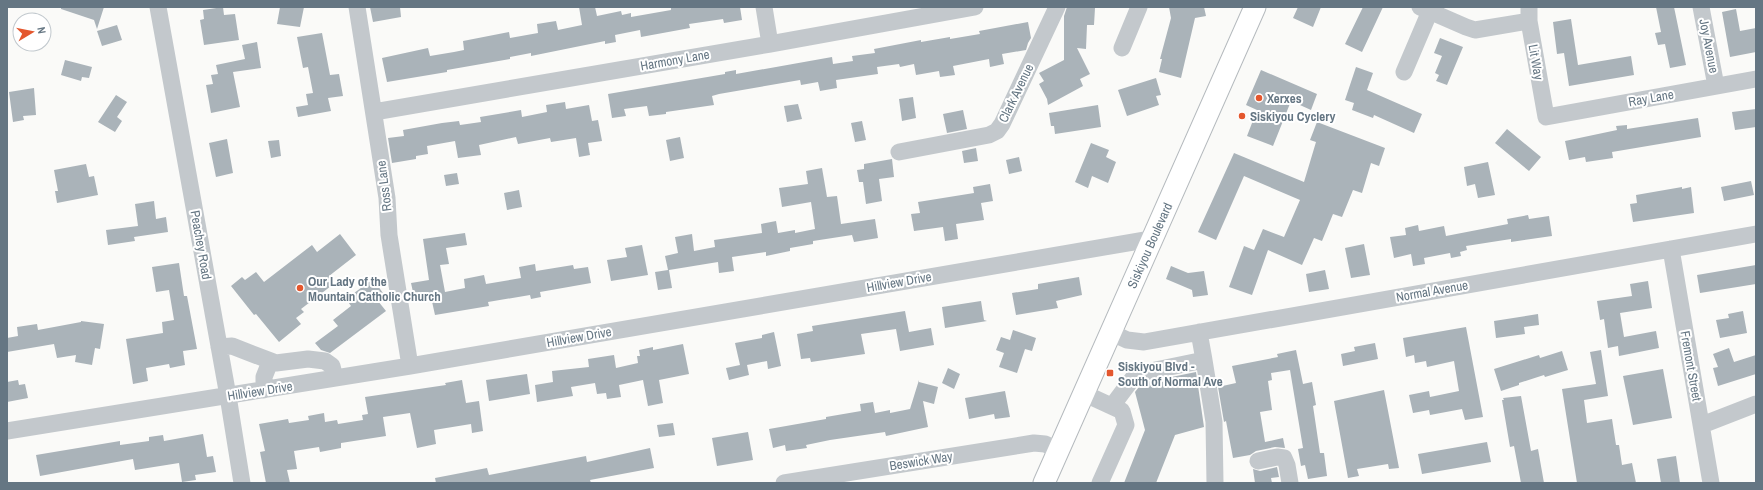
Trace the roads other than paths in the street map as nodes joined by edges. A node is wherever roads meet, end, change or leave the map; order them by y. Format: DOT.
graph roads {
  1 [pos="158,7"];
  2 [pos="357,7"];
  3 [pos="764,7"];
  4 [pos="975,7"];
  5 [pos="1057,7"];
  6 [pos="1140,7"];
  7 [pos="1254,7"];
  8 [pos="1701,7"];
  9 [pos="1425,9"];
  10 [pos="1529,14"];
  11 [pos="770,44"];
  12 [pos="1122,48"];
  13 [pos="1404,72"];
  14 [pos="1756,79"];
  15 [pos="1716,86"];
  16 [pos="374,112"];
  17 [pos="1546,117"];
  18 [pos="899,152"];
  19 [pos="1756,234"];
  20 [pos="1151,239"];
  21 [pos="1671,249"];
  22 [pos="1110,332"];
  23 [pos="1199,332"];
  24 [pos="219,348"];
  25 [pos="1204,360"];
  26 [pos="270,362"];
  27 [pos="410,366"];
  28 [pos="335,378"];
  29 [pos="264,390"];
  30 [pos="1083,393"];
  31 [pos="228,396"];
  32 [pos="1756,404"];
  33 [pos="1112,406"];
  34 [pos="1702,425"];
  35 [pos="7,431"];
  36 [pos="1058,450"];
  37 [pos="1258,461"];
  38 [pos="242,483"];
  39 [pos="784,483"];
  40 [pos="1044,483"];
  41 [pos="1100,483"];
  42 [pos="1215,483"];
  43 [pos="1290,483"];
  44 [pos="1712,483"];
  1 -- 24 [label="street, Peachey Road"];
  2 -- 16 [label="street, Ross Lane"];
  3 -- 11 [label="street"];
  4 -- 11 [label="street, Harmony Lane"];
  5 -- 18 [label="street, Clark Avenue"];
  6 -- 12 [label="street"];
  7 -- 20 [label="main road, Siskiyou Boulevard"];
  8 -- 15 [label="street, Joy Avenue"];
  9 -- 10 [label="street"];
  9 -- 13 [label="street"];
  10 -- 17 [label="street, Lit Way"];
  11 -- 16 [label="street, Harmony Lane"];
  14 -- 15 [label="street, Ray Lane"];
  15 -- 17 [label="street, Ray Lane"];
  16 -- 27 [label="street, Ross Lane"];
  19 -- 21 [label="street, Normal Avenue"];
  20 -- 22 [label="main road, Siskiyou Boulevard"];
  20 -- 27 [label="street, Hillview Drive"];
  21 -- 23 [label="street, Normal Avenue"];
  21 -- 34 [label="street, Fremont Street"];
  22 -- 23 [label="street, Normal Avenue"];
  22 -- 30 [label="main road, Siskiyou Boulevard"];
  23 -- 25 [label="street"];
  24 -- 26 [label="street"];
  24 -- 31 [label="street, Peachey Road"];
  25 -- 33 [label="street"];
  25 -- 42 [label="street"];
  26 -- 28 [label="street"];
  26 -- 29 [label="street"];
  27 -- 28 [label="street, Hillview Drive"];
  28 -- 29 [label="street, Hillview Drive"];
  29 -- 31 [label="street, Hillview Drive"];
  30 -- 33 [label="street"];
  30 -- 36 [label="main road, Siskiyou Boulevard"];
  31 -- 35 [label="street, Hillview Drive"];
  31 -- 38 [label="street, Peachey Road"];
  32 -- 34 [label="street"];
  33 -- 41 [label="street"];
  34 -- 44 [label="street, Fremont Street"];
  36 -- 39 [label="street, Beswick Way"];
  36 -- 40 [label="main road, Siskiyou Boulevard"];
  37 -- 43 [label="street"];
}
